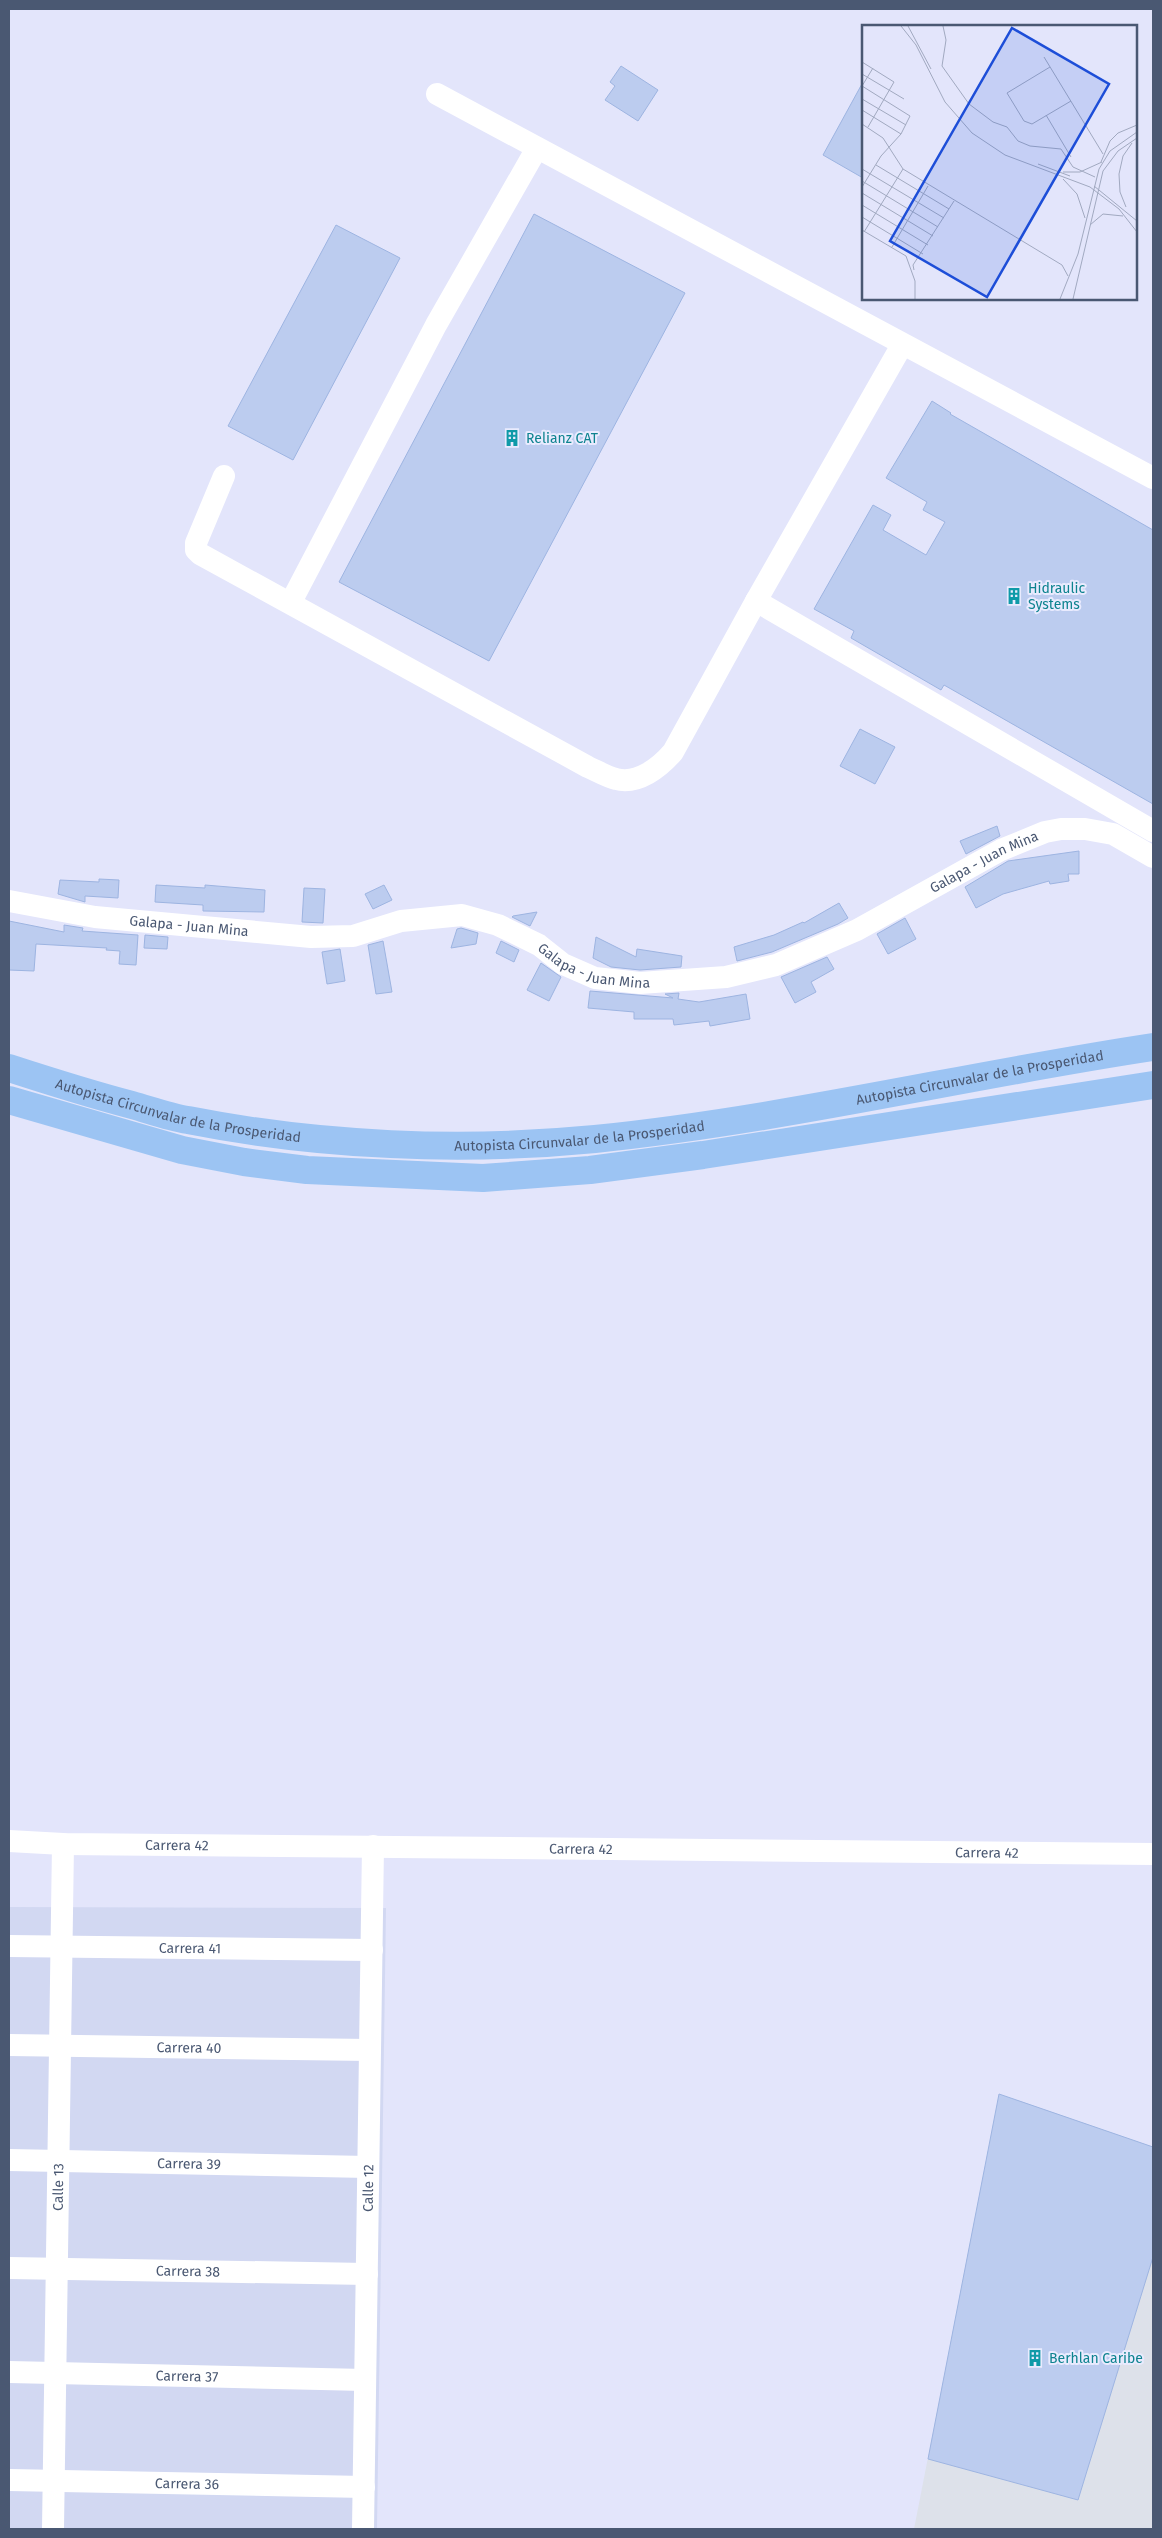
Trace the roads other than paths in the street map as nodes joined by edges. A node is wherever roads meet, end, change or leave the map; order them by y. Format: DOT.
graph roads {
  1 [pos="437,94"];
  2 [pos="537,148"];
  3 [pos="902,345"];
  4 [pos="224,476"];
  5 [pos="1153,478"];
  6 [pos="756,601"];
  7 [pos="291,602"];
  8 [pos="1153,832"];
  9 [pos="1153,856"];
  10 [pos="9,901"];
  11 [pos="1153,1036"];
  12 [pos="1153,1048"];
  13 [pos="1091,1057"];
  14 [pos="9,1068"];
  15 [pos="1153,1087"];
  16 [pos="9,1100"];
  17 [pos="9,1841"];
  18 [pos="63,1844"];
  19 [pos="373,1846"];
  20 [pos="1153,1854"];
  21 [pos="9,1946"];
  22 [pos="62,1948"];
  23 [pos="372,1950"];
  24 [pos="9,2045"];
  25 [pos="60,2046"];
  26 [pos="370,2050"];
  27 [pos="9,2160"];
  28 [pos="59,2161"];
  29 [pos="368,2167"];
  30 [pos="9,2268"];
  31 [pos="58,2268"];
  32 [pos="367,2274"];
  33 [pos="9,2372"];
  34 [pos="56,2373"];
  35 [pos="365,2380"];
  36 [pos="9,2480"];
  37 [pos="54,2481"];
  38 [pos="364,2487"];
  39 [pos="53,2529"];
  40 [pos="363,2529"];
  1 -- 2 [label="street"];
  2 -- 3 [label="street"];
  2 -- 7 [label="street"];
  3 -- 5 [label="street"];
  3 -- 6 [label="street"];
  4 -- 7 [label="street"];
  6 -- 7 [label="street"];
  6 -- 8 [label="street"];
  9 -- 10 [label="street, Galapa - Juan Mina"];
  11 -- 13 [label="highway"];
  12 -- 13 [label="highway, Autopista Circunvalar de la Prosperidad"];
  13 -- 14 [label="highway, Autopista Circunvalar de la Prosperidad"];
  15 -- 16 [label="highway, Autopista Circunvalar de la Prosperidad"];
  17 -- 18 [label="street, Carrera 42"];
  18 -- 19 [label="street, Carrera 42"];
  18 -- 22 [label="street, Calle 13"];
  19 -- 20 [label="street, Carrera 42"];
  19 -- 23 [label="street, Calle 12"];
  21 -- 22 [label="street, Carrera 41"];
  22 -- 23 [label="street, Carrera 41"];
  22 -- 25 [label="street, Calle 13"];
  23 -- 26 [label="street, Calle 12"];
  24 -- 25 [label="street, Carrera 40"];
  25 -- 26 [label="street, Carrera 40"];
  25 -- 28 [label="street, Calle 13"];
  26 -- 29 [label="street, Calle 12"];
  27 -- 28 [label="street, Carrera 39"];
  28 -- 29 [label="street, Carrera 39"];
  28 -- 31 [label="street, Calle 13"];
  29 -- 32 [label="street, Calle 12"];
  30 -- 31 [label="street, Carrera 38"];
  31 -- 32 [label="street, Carrera 38"];
  31 -- 34 [label="street, Calle 13"];
  32 -- 35 [label="street, Calle 12"];
  33 -- 34 [label="street, Carrera 37"];
  34 -- 35 [label="street, Carrera 37"];
  34 -- 37 [label="street, Calle 13"];
  35 -- 38 [label="street, Calle 12"];
  36 -- 37 [label="street, Carrera 36"];
  37 -- 38 [label="street, Carrera 36"];
  37 -- 39 [label="street, Calle 13"];
  38 -- 40 [label="street, Calle 12"];
}
